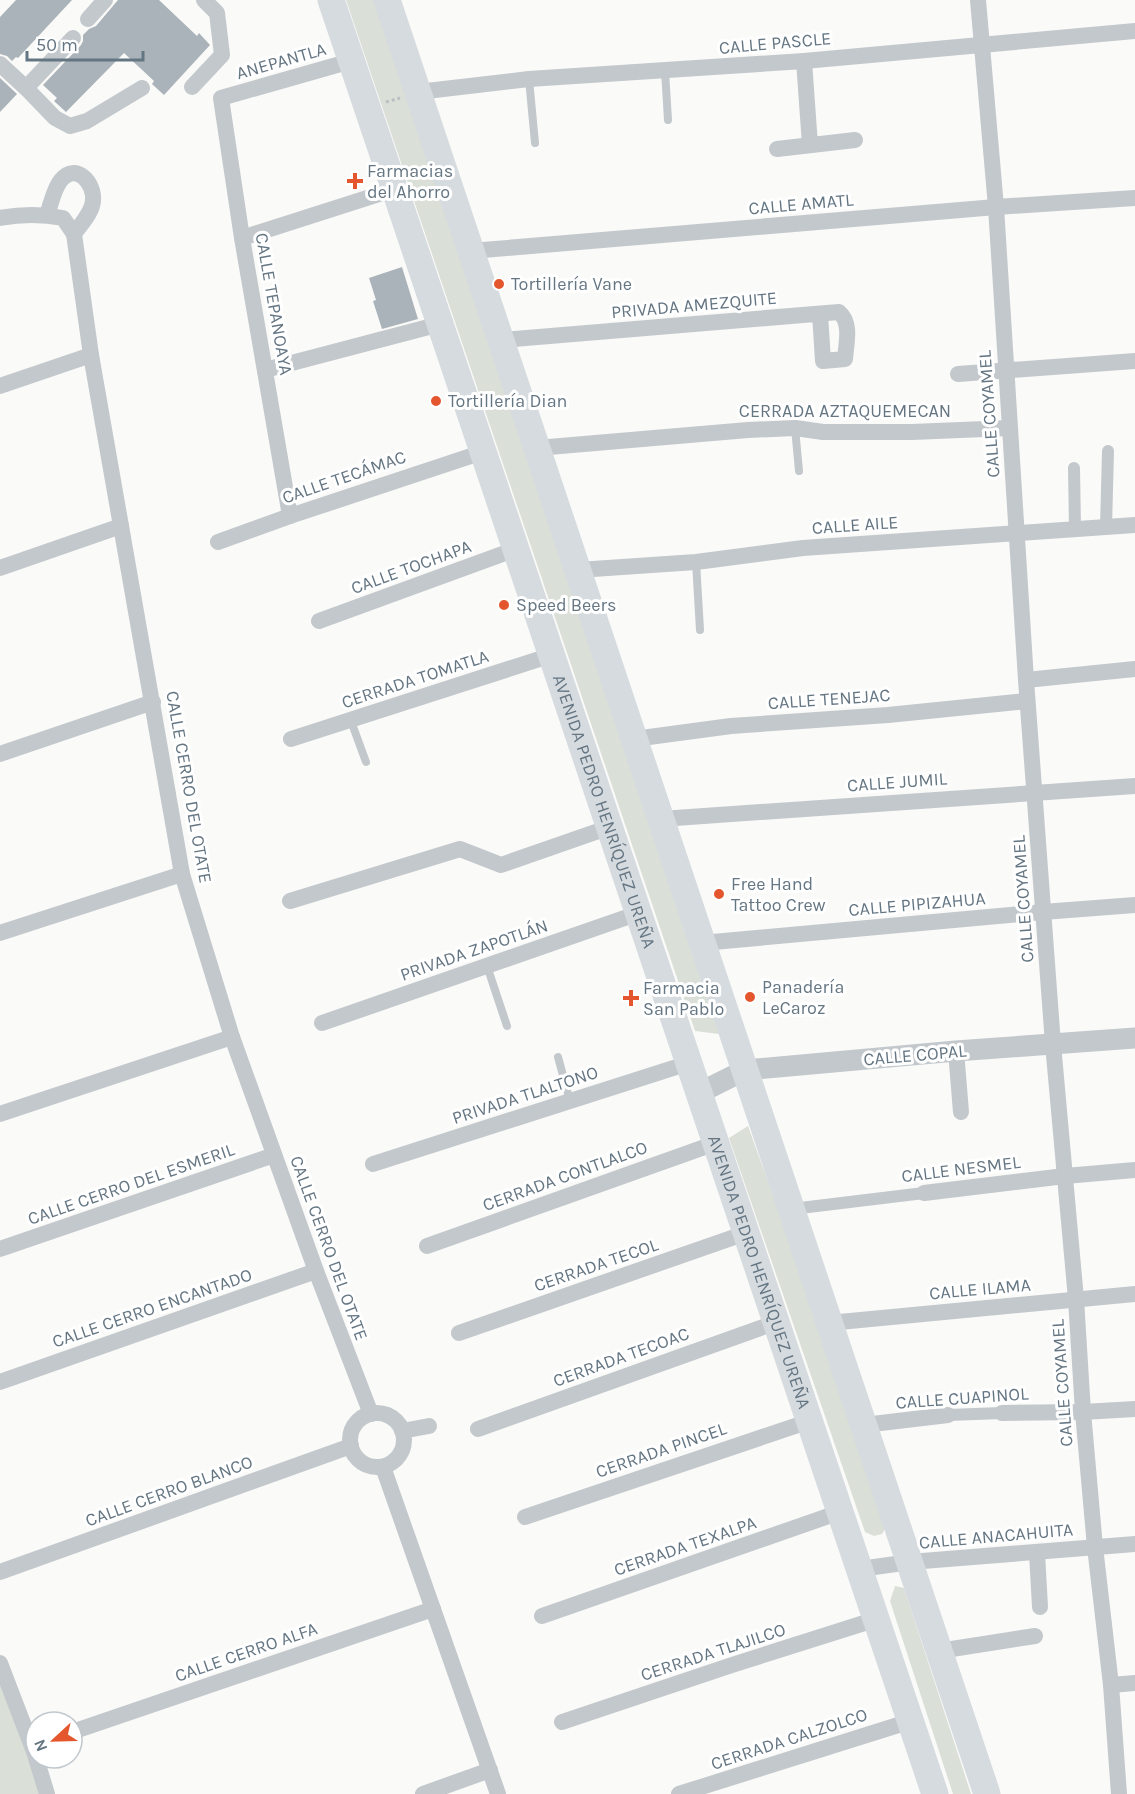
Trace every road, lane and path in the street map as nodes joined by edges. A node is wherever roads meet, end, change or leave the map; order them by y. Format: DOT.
graph roads {
  1 [pos="105,0"];
  2 [pos="204,0"];
  3 [pos="331,0"];
  4 [pos="387,0"];
  5 [pos="978,0"];
  6 [pos="88,19"];
  7 [pos="1135,31"];
  8 [pos="73,38"];
  9 [pos="981,44"];
  10 [pos="351,61"];
  11 [pos="804,61"];
  12 [pos="0,64"];
  13 [pos="665,71"];
  14 [pos="530,79"];
  15 [pos="192,87"];
  16 [pos="26,88"];
  17 [pos="142,88"];
  18 [pos="418,92"];
  19 [pos="221,98"];
  20 [pos="368,109"];
  21 [pos="668,120"];
  22 [pos="855,140"];
  23 [pos="535,143"];
  24 [pos="810,145"];
  25 [pos="777,149"];
  26 [pos="395,189"];
  27 [pos="1135,198"];
  28 [pos="996,207"];
  29 [pos="55,217"];
  30 [pos="0,218"];
  31 [pos="74,234"];
  32 [pos="242,238"];
  33 [pos="471,251"];
  34 [pos="820,314"];
  35 [pos="440,324"];
  36 [pos="501,340"];
  37 [pos="91,355"];
  38 [pos="1135,362"];
  39 [pos="265,370"];
  40 [pos="1005,371"];
  41 [pos="958,374"];
  42 [pos="0,386"];
  43 [pos="795,428"];
  44 [pos="1009,428"];
  45 [pos="537,448"];
  46 [pos="1108,451"];
  47 [pos="483,452"];
  48 [pos="1074,468"];
  49 [pos="799,471"];
  50 [pos="290,516"];
  51 [pos="1135,525"];
  52 [pos="121,526"];
  53 [pos="1106,527"];
  54 [pos="1075,529"];
  55 [pos="1016,533"];
  56 [pos="218,542"];
  57 [pos="516,549"];
  58 [pos="696,562"];
  59 [pos="0,568"];
  60 [pos="578,570"];
  61 [pos="319,621"];
  62 [pos="700,630"];
  63 [pos="552,655"];
  64 [pos="1135,669"];
  65 [pos="1026,680"];
  66 [pos="1027,701"];
  67 [pos="153,702"];
  68 [pos="351,721"];
  69 [pos="291,739"];
  70 [pos="634,739"];
  71 [pos="0,754"];
  72 [pos="366,762"];
  73 [pos="1135,786"];
  74 [pos="1035,793"];
  75 [pos="661,819"];
  76 [pos="610,827"];
  77 [pos="182,874"];
  78 [pos="290,902"];
  79 [pos="1135,905"];
  80 [pos="1043,912"];
  81 [pos="639,913"];
  82 [pos="0,933"];
  83 [pos="702,943"];
  84 [pos="487,966"];
  85 [pos="322,1023"];
  86 [pos="507,1026"];
  87 [pos="232,1037"];
  88 [pos="1135,1038"];
  89 [pos="1053,1044"];
  90 [pos="956,1051"];
  91 [pos="558,1057"];
  92 [pos="689,1063"];
  93 [pos="745,1070"];
  94 [pos="699,1093"];
  95 [pos="570,1101"];
  96 [pos="961,1112"];
  97 [pos="0,1114"];
  98 [pos="716,1143"];
  99 [pos="274,1155"];
  100 [pos="373,1164"];
  101 [pos="1135,1170"];
  102 [pos="1065,1176"];
  103 [pos="924,1193"];
  104 [pos="792,1209"];
  105 [pos="746,1233"];
  106 [pos="427,1246"];
  107 [pos="0,1249"];
  108 [pos="316,1270"];
  109 [pos="1135,1294"];
  110 [pos="1076,1299"];
  111 [pos="777,1322"];
  112 [pos="830,1323"];
  113 [pos="459,1334"];
  114 [pos="0,1382"];
  115 [pos="1135,1408"];
  116 [pos="1083,1412"];
  117 [pos="1002,1413"];
  118 [pos="371,1414"];
  119 [pos="948,1415"];
  120 [pos="810,1421"];
  121 [pos="864,1425"];
  122 [pos="429,1426"];
  123 [pos="478,1429"];
  124 [pos="402,1431"];
  125 [pos="351,1446"];
  126 [pos="383,1467"];
  127 [pos="840,1512"];
  128 [pos="525,1517"];
  129 [pos="1135,1544"];
  130 [pos="1095,1547"];
  131 [pos="1037,1553"];
  132 [pos="909,1562"];
  133 [pos="860,1569"];
  134 [pos="0,1572"];
  135 [pos="1040,1607"];
  136 [pos="433,1609"];
  137 [pos="542,1616"];
  138 [pos="877,1619"];
  139 [pos="1035,1636"];
  140 [pos="939,1651"];
  141 [pos="0,1663"];
  142 [pos="1135,1683"];
  143 [pos="1111,1685"];
  144 [pos="911,1721"];
  145 [pos="562,1722"];
  146 [pos="24,1723"];
  147 [pos="84,1728"];
  148 [pos="40,1770"];
  149 [pos="490,1770"];
  150 [pos="47,1794"];
  151 [pos="423,1794"];
  152 [pos="498,1794"];
  153 [pos="679,1794"];
  154 [pos="935,1794"];
  155 [pos="987,1794"];
  156 [pos="1119,1794"];
  1 -- 6 [label="street"];
  2 -- 15 [label="street"];
  3 -- 10 [label="main road, AVENIDA PEDRO HENRÍQUEZ UREÑA"];
  4 -- 18 [label="main road"];
  5 -- 9 [label="street, CALLE COYAMEL"];
  7 -- 9 [label="street, CALLE PASCLE"];
  8 -- 16 [label="street"];
  9 -- 11 [label="street, CALLE PASCLE"];
  9 -- 28 [label="street, CALLE COYAMEL"];
  10 -- 19 [label="street, ANEPANTLA"];
  10 -- 20 [label="main road, AVENIDA PEDRO HENRÍQUEZ UREÑA"];
  11 -- 13 [label="street, CALLE PASCLE"];
  11 -- 24 [label="street"];
  12 -- 16 [label="street"];
  13 -- 14 [label="street, CALLE PASCLE"];
  13 -- 21 [label="lane"];
  14 -- 18 [label="street, CALLE PASCLE"];
  14 -- 23 [label="lane"];
  16 -- 17 [label="street"];
  18 -- 20 [label="path"];
  18 -- 33 [label="main road"];
  19 -- 32 [label="street, CALLE TEPANOAYA"];
  20 -- 26 [label="main road, AVENIDA PEDRO HENRÍQUEZ UREÑA"];
  22 -- 24 [label="street"];
  24 -- 25 [label="street"];
  26 -- 32 [label="street"];
  26 -- 35 [label="main road, AVENIDA PEDRO HENRÍQUEZ UREÑA"];
  27 -- 28 [label="street, CALLE AMATL"];
  28 -- 33 [label="street, CALLE AMATL"];
  28 -- 40 [label="street, CALLE COYAMEL"];
  29 -- 30 [label="street"];
  29 -- 31 [label="street, CALLE CERRO DEL OTATE"];
  29 -- 31 [label="street"];
  31 -- 37 [label="street, CALLE CERRO DEL OTATE"];
  32 -- 39 [label="street, CALLE TEPANOAYA"];
  33 -- 36 [label="main road"];
  34 -- 34 [label="street, PRIVADA AMEZQUITE"];
  34 -- 36 [label="street, PRIVADA AMEZQUITE"];
  35 -- 39 [label="street"];
  35 -- 47 [label="main road, AVENIDA PEDRO HENRÍQUEZ UREÑA"];
  36 -- 45 [label="main road"];
  37 -- 42 [label="street"];
  37 -- 52 [label="street, CALLE CERRO DEL OTATE"];
  38 -- 40 [label="street"];
  39 -- 50 [label="street, CALLE TEPANOAYA"];
  40 -- 41 [label="street"];
  40 -- 44 [label="street, CALLE COYAMEL"];
  43 -- 44 [label="street, CERRADA AZTAQUEMECAN"];
  43 -- 45 [label="street, CERRADA AZTAQUEMECAN"];
  43 -- 49 [label="lane"];
  44 -- 55 [label="street, CALLE COYAMEL"];
  45 -- 60 [label="main road"];
  46 -- 53 [label="street"];
  47 -- 50 [label="street, CALLE TECÁMAC"];
  47 -- 57 [label="main road, AVENIDA PEDRO HENRÍQUEZ UREÑA"];
  48 -- 54 [label="street"];
  50 -- 56 [label="street, CALLE TECÁMAC"];
  51 -- 53 [label="street, CALLE AILE"];
  52 -- 59 [label="street"];
  52 -- 67 [label="street, CALLE CERRO DEL OTATE"];
  53 -- 54 [label="street, CALLE AILE"];
  54 -- 55 [label="street, CALLE AILE"];
  55 -- 58 [label="street, CALLE AILE"];
  55 -- 65 [label="street, CALLE COYAMEL"];
  57 -- 61 [label="street, CALLE TOCHAPA"];
  57 -- 63 [label="main road, AVENIDA PEDRO HENRÍQUEZ UREÑA"];
  58 -- 60 [label="street, CALLE AILE"];
  58 -- 62 [label="lane"];
  60 -- 70 [label="main road"];
  63 -- 68 [label="street, CERRADA TOMATLA"];
  63 -- 76 [label="main road, AVENIDA PEDRO HENRÍQUEZ UREÑA"];
  64 -- 65 [label="street"];
  65 -- 66 [label="street, CALLE COYAMEL"];
  66 -- 70 [label="street, CALLE TENEJAC"];
  66 -- 74 [label="street, CALLE COYAMEL"];
  67 -- 71 [label="street"];
  67 -- 77 [label="street, CALLE CERRO DEL OTATE"];
  68 -- 69 [label="street, CERRADA TOMATLA"];
  68 -- 72 [label="lane"];
  70 -- 75 [label="main road"];
  73 -- 74 [label="street, CALLE JUMIL"];
  74 -- 75 [label="street, CALLE JUMIL"];
  74 -- 80 [label="street, CALLE COYAMEL"];
  75 -- 83 [label="main road"];
  76 -- 78 [label="street"];
  76 -- 81 [label="main road, AVENIDA PEDRO HENRÍQUEZ UREÑA"];
  77 -- 82 [label="street"];
  77 -- 87 [label="street, CALLE CERRO DEL OTATE"];
  79 -- 80 [label="street, CALLE PIPIZAHUA"];
  80 -- 83 [label="street, CALLE PIPIZAHUA"];
  80 -- 89 [label="street, CALLE COYAMEL"];
  81 -- 84 [label="street, PRIVADA ZAPOTLÁN"];
  81 -- 92 [label="main road, AVENIDA PEDRO HENRÍQUEZ UREÑA"];
  83 -- 93 [label="main road"];
  84 -- 85 [label="street, PRIVADA ZAPOTLÁN"];
  84 -- 86 [label="lane"];
  87 -- 97 [label="street"];
  87 -- 99 [label="street, CALLE CERRO DEL OTATE"];
  88 -- 89 [label="street, CALLE COPAL"];
  89 -- 90 [label="street, CALLE COPAL"];
  89 -- 102 [label="street, CALLE COYAMEL"];
  90 -- 93 [label="street, CALLE COPAL"];
  90 -- 96 [label="street"];
  91 -- 95 [label="lane"];
  92 -- 94 [label="main road, AVENIDA PEDRO HENRÍQUEZ UREÑA"];
  92 -- 95 [label="street, PRIVADA TLALTONO"];
  93 -- 94 [label="street, CALLE COPAL"];
  93 -- 104 [label="main road"];
  94 -- 98 [label="main road, AVENIDA PEDRO HENRÍQUEZ UREÑA"];
  95 -- 100 [label="street, PRIVADA TLALTONO"];
  98 -- 105 [label="main road, AVENIDA PEDRO HENRÍQUEZ UREÑA"];
  98 -- 106 [label="street, CERRADA CONTLALCO"];
  99 -- 107 [label="street, CALLE CERRO DEL ESMERIL"];
  99 -- 108 [label="street, CALLE CERRO DEL OTATE"];
  101 -- 102 [label="street, CALLE NESMEL"];
  102 -- 103 [label="street, CALLE NESMEL"];
  102 -- 110 [label="street, CALLE COYAMEL"];
  103 -- 104 [label="street, CALLE NESMEL"];
  104 -- 112 [label="main road"];
  105 -- 111 [label="main road, AVENIDA PEDRO HENRÍQUEZ UREÑA"];
  105 -- 113 [label="street, CERRADA TECOL"];
  108 -- 114 [label="street, CALLE CERRO ENCANTADO"];
  108 -- 118 [label="street, CALLE CERRO DEL OTATE"];
  109 -- 110 [label="street, CALLE ILAMA"];
  110 -- 112 [label="street, CALLE ILAMA"];
  110 -- 116 [label="street, CALLE COYAMEL"];
  111 -- 120 [label="main road, AVENIDA PEDRO HENRÍQUEZ UREÑA"];
  111 -- 123 [label="street, CERRADA TECOAC"];
  112 -- 121 [label="main road"];
  115 -- 116 [label="street, CALLE CUAPINOL"];
  116 -- 117 [label="street, CALLE CUAPINOL"];
  116 -- 130 [label="street, CALLE COYAMEL"];
  117 -- 119 [label="street, CALLE CUAPINOL"];
  118 -- 124 [label="street"];
  118 -- 125 [label="street"];
  119 -- 121 [label="street, CALLE CUAPINOL"];
  120 -- 127 [label="main road, AVENIDA PEDRO HENRÍQUEZ UREÑA"];
  120 -- 128 [label="street, CERRADA PINCEL"];
  121 -- 132 [label="main road"];
  122 -- 124 [label="street"];
  124 -- 126 [label="street"];
  125 -- 126 [label="street"];
  125 -- 134 [label="street, CALLE CERRO BLANCO"];
  126 -- 136 [label="street"];
  127 -- 133 [label="main road, AVENIDA PEDRO HENRÍQUEZ UREÑA"];
  127 -- 137 [label="street, CERRADA TEXALPA"];
  129 -- 130 [label="street, CALLE ANACAHUITA"];
  130 -- 131 [label="street, CALLE ANACAHUITA"];
  130 -- 143 [label="street, CALLE COYAMEL"];
  131 -- 132 [label="street, CALLE ANACAHUITA"];
  131 -- 135 [label="street"];
  132 -- 133 [label="street, CALLE ANACAHUITA"];
  132 -- 140 [label="main road"];
  133 -- 138 [label="main road, AVENIDA PEDRO HENRÍQUEZ UREÑA"];
  136 -- 147 [label="street, CALLE CERRO ALFA"];
  136 -- 149 [label="street"];
  138 -- 144 [label="main road, AVENIDA PEDRO HENRÍQUEZ UREÑA"];
  138 -- 145 [label="street, CERRADA TLAJILCO"];
  139 -- 140 [label="street"];
  140 -- 155 [label="main road"];
  141 -- 146 [label="street"];
  142 -- 143 [label="street"];
  143 -- 156 [label="street, CALLE COYAMEL"];
  144 -- 153 [label="street, CERRADA CALZOLCO"];
  144 -- 154 [label="main road, AVENIDA PEDRO HENRÍQUEZ UREÑA"];
  148 -- 150 [label="street"];
  149 -- 151 [label="street"];
  149 -- 152 [label="street"];
}
